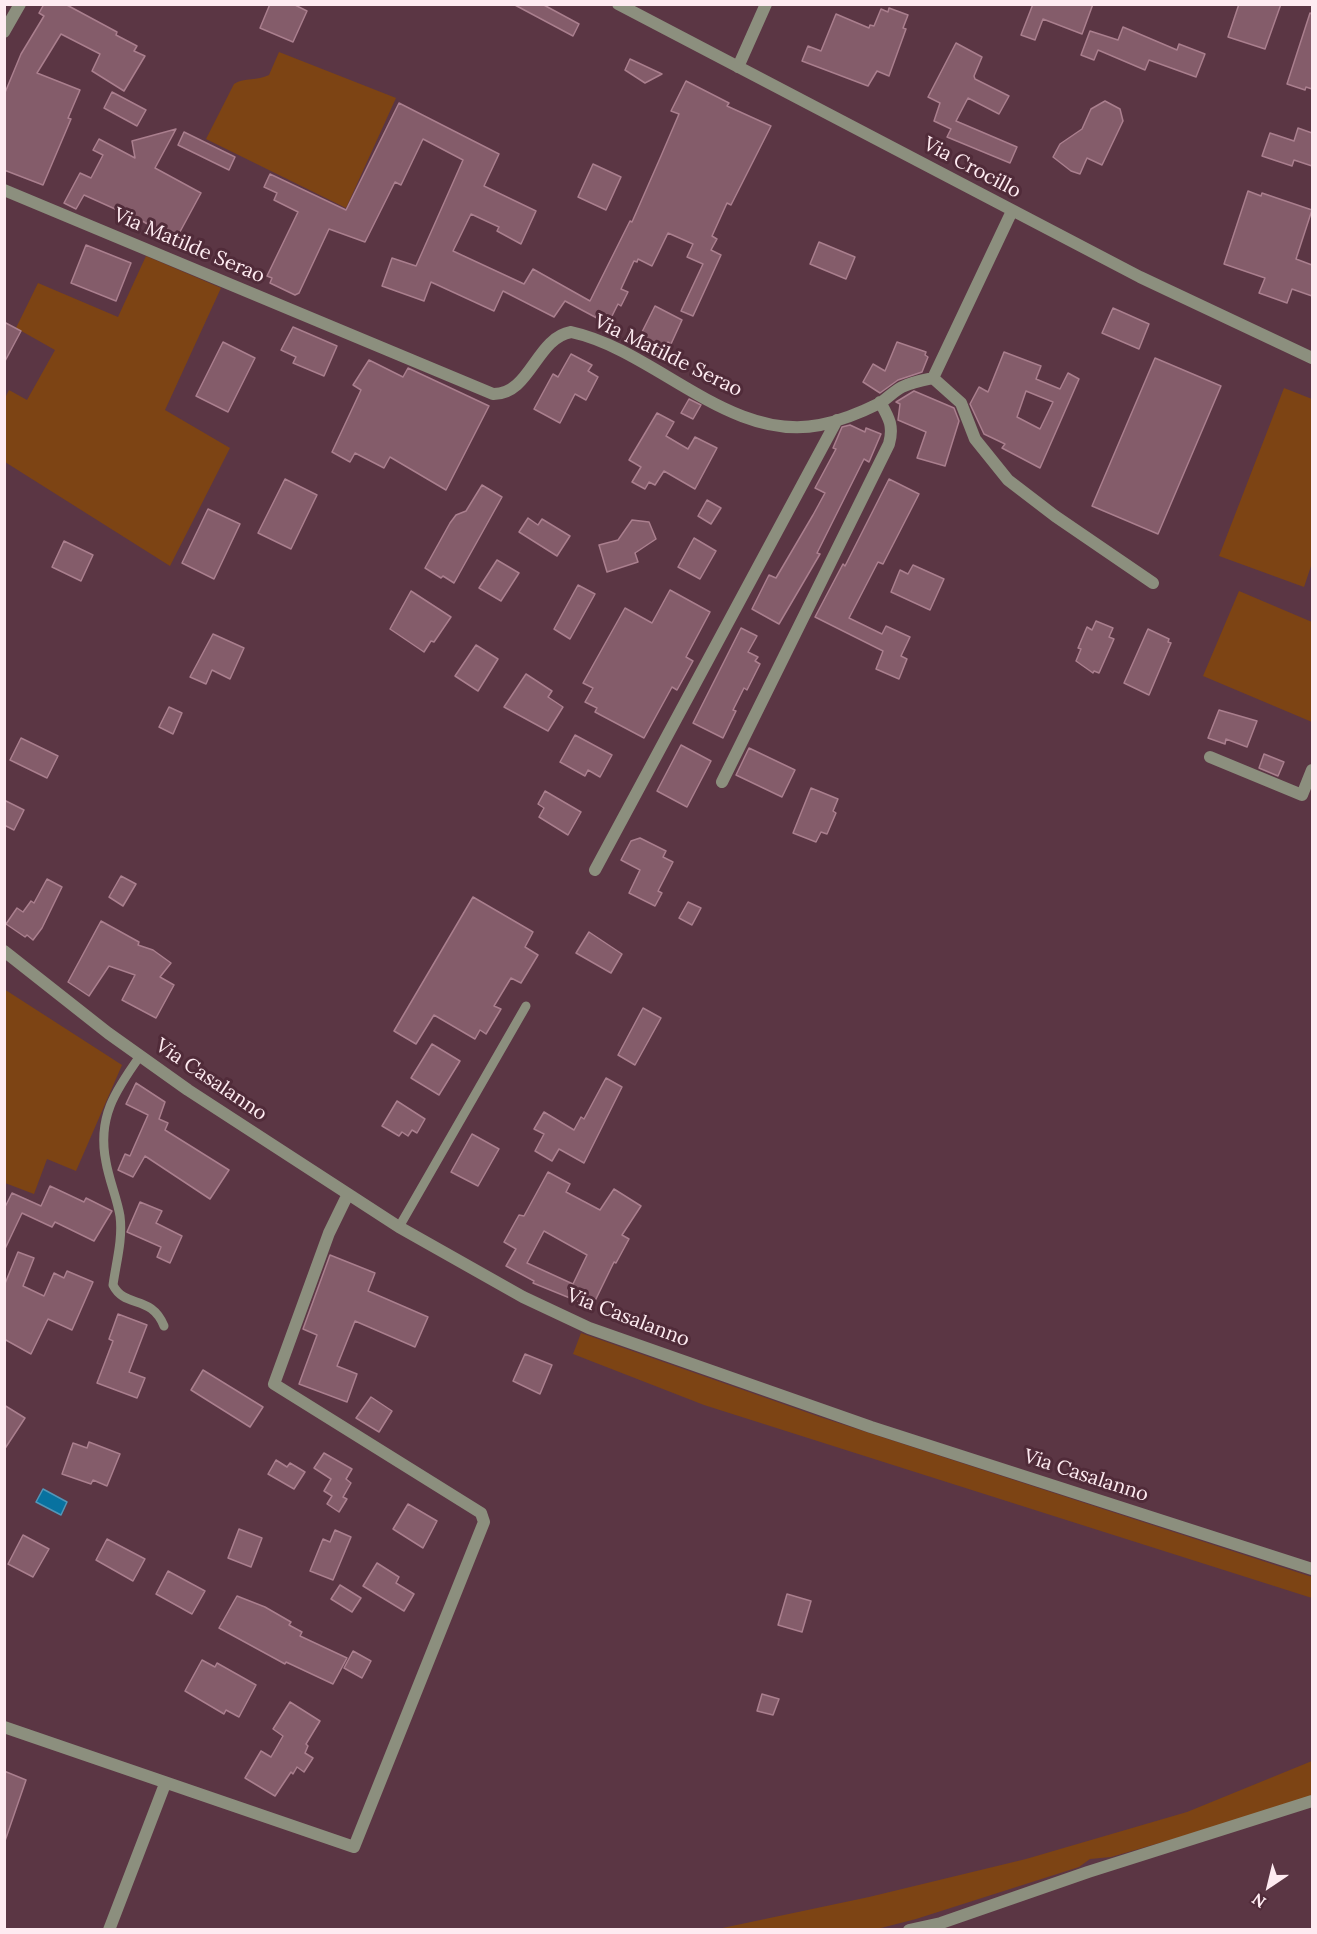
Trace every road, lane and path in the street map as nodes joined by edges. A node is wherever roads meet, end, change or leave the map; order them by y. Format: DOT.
graph roads {
  1 [pos="20,4"];
  2 [pos="618,4"];
  3 [pos="766,4"];
  4 [pos="4,32"];
  5 [pos="738,67"];
  6 [pos="4,190"];
  7 [pos="1012,211"];
  8 [pos="1312,358"];
  9 [pos="933,378"];
  10 [pos="880,402"];
  11 [pos="837,420"];
  12 [pos="1153,583"];
  13 [pos="1210,757"];
  14 [pos="1312,771"];
  15 [pos="722,782"];
  16 [pos="595,870"];
  17 [pos="4,951"];
  18 [pos="526,1006"];
  19 [pos="140,1056"];
  20 [pos="348,1194"];
  21 [pos="399,1227"];
  22 [pos="164,1326"];
  23 [pos="1312,1569"];
  24 [pos="4,1727"];
  25 [pos="165,1784"];
  26 [pos="1312,1801"];
  27 [pos="109,1929"];
  28 [pos="909,1929"];
  1 -- 4 [label="street"];
  2 -- 5 [label="street, Via Crocillo"];
  3 -- 5 [label="street"];
  5 -- 7 [label="street, Via Crocillo"];
  6 -- 11 [label="street, Via Matilde Serao"];
  7 -- 8 [label="street, Via Crocillo"];
  7 -- 9 [label="street"];
  9 -- 10 [label="street, Via Matilde Serao"];
  9 -- 12 [label="street"];
  10 -- 11 [label="street, Via Matilde Serao"];
  10 -- 15 [label="street"];
  11 -- 16 [label="street"];
  13 -- 14 [label="street"];
  17 -- 19 [label="street, Via Casalanno"];
  18 -- 21 [label="lane"];
  19 -- 20 [label="street, Via Casalanno"];
  19 -- 22 [label="lane"];
  20 -- 21 [label="street, Via Casalanno"];
  20 -- 25 [label="street"];
  21 -- 23 [label="street, Via Casalanno"];
  24 -- 25 [label="street"];
  25 -- 27 [label="street"];
  26 -- 28 [label="street"];
}
